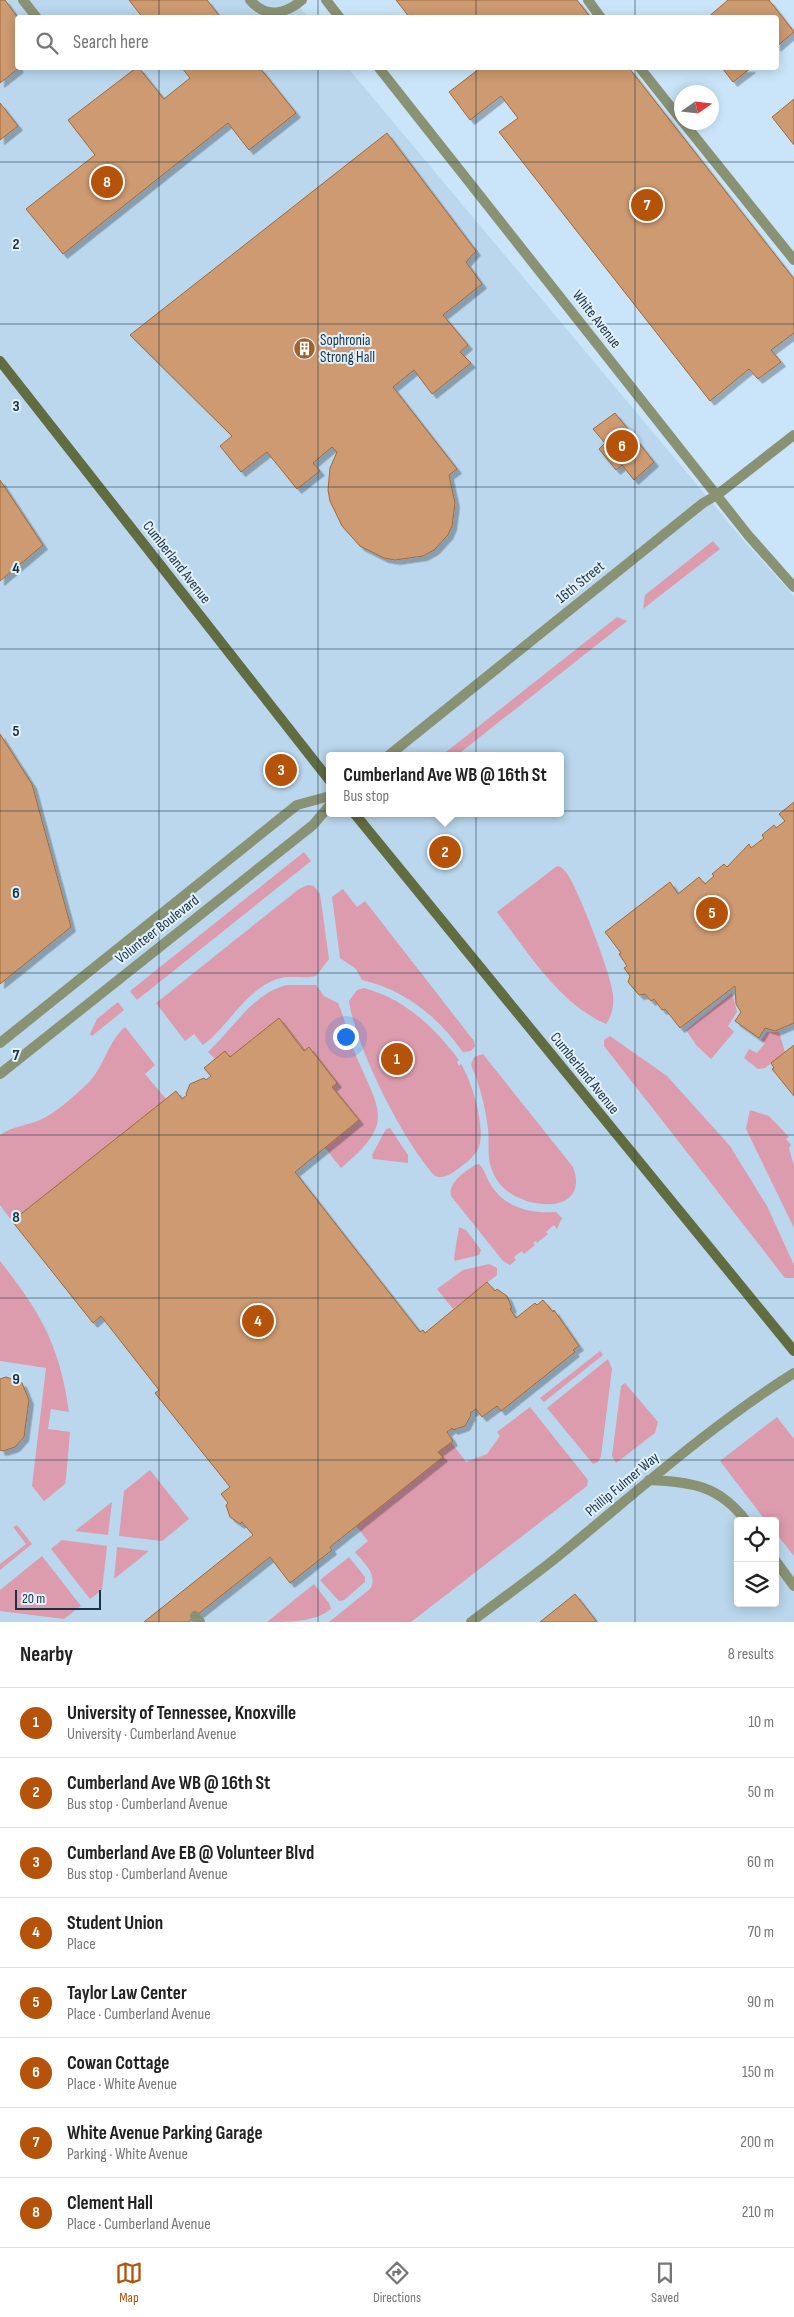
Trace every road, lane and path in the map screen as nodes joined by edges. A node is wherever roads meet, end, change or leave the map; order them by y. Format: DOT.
graph roads {
  1 [pos="23,0"];
  2 [pos="250,0"];
  3 [pos="302,0"];
  4 [pos="326,0"];
  5 [pos="588,0"];
  6 [pos="35,15"];
  7 [pos="338,15"];
  8 [pos="599,15"];
  9 [pos="381,70"];
  10 [pos="642,70"];
  11 [pos="674,112"];
  12 [pos="688,130"];
  13 [pos="794,260"];
  14 [pos="0,361"];
  15 [pos="794,435"];
  16 [pos="717,495"];
  17 [pos="794,587"];
  18 [pos="393,752"];
  19 [pos="326,776"];
  20 [pos="326,797"];
  21 [pos="326,810"];
  22 [pos="357,817"];
  23 [pos="0,1043"];
  24 [pos="0,1074"];
  25 [pos="794,1351"];
  26 [pos="794,1373"];
  27 [pos="648,1480"];
  28 [pos="743,1517"];
  29 [pos="776,1562"];
  30 [pos="794,1586"];
  31 [pos="471,1622"];
  1 -- 6 [label="street"];
  2 -- 3 [label="street"];
  4 -- 7 [label="street"];
  5 -- 8 [label="street"];
  9 -- 16 [label="street, White Avenue"];
  10 -- 11 [label="street"];
  12 -- 13 [label="street"];
  14 -- 19 [label="main road, Cumberland Avenue"];
  15 -- 16 [label="street, 16th Street"];
  16 -- 17 [label="street, White Avenue"];
  16 -- 18 [label="street, 16th Street"];
  20 -- 23 [label="street, Volunteer Boulevard"];
  21 -- 24 [label="street, Volunteer Boulevard"];
  22 -- 25 [label="main road, Cumberland Avenue"];
  26 -- 27 [label="street, Phillip Fulmer Way"];
  27 -- 28 [label="street"];
  27 -- 31 [label="street, Phillip Fulmer Way"];
  29 -- 30 [label="street"];
}
